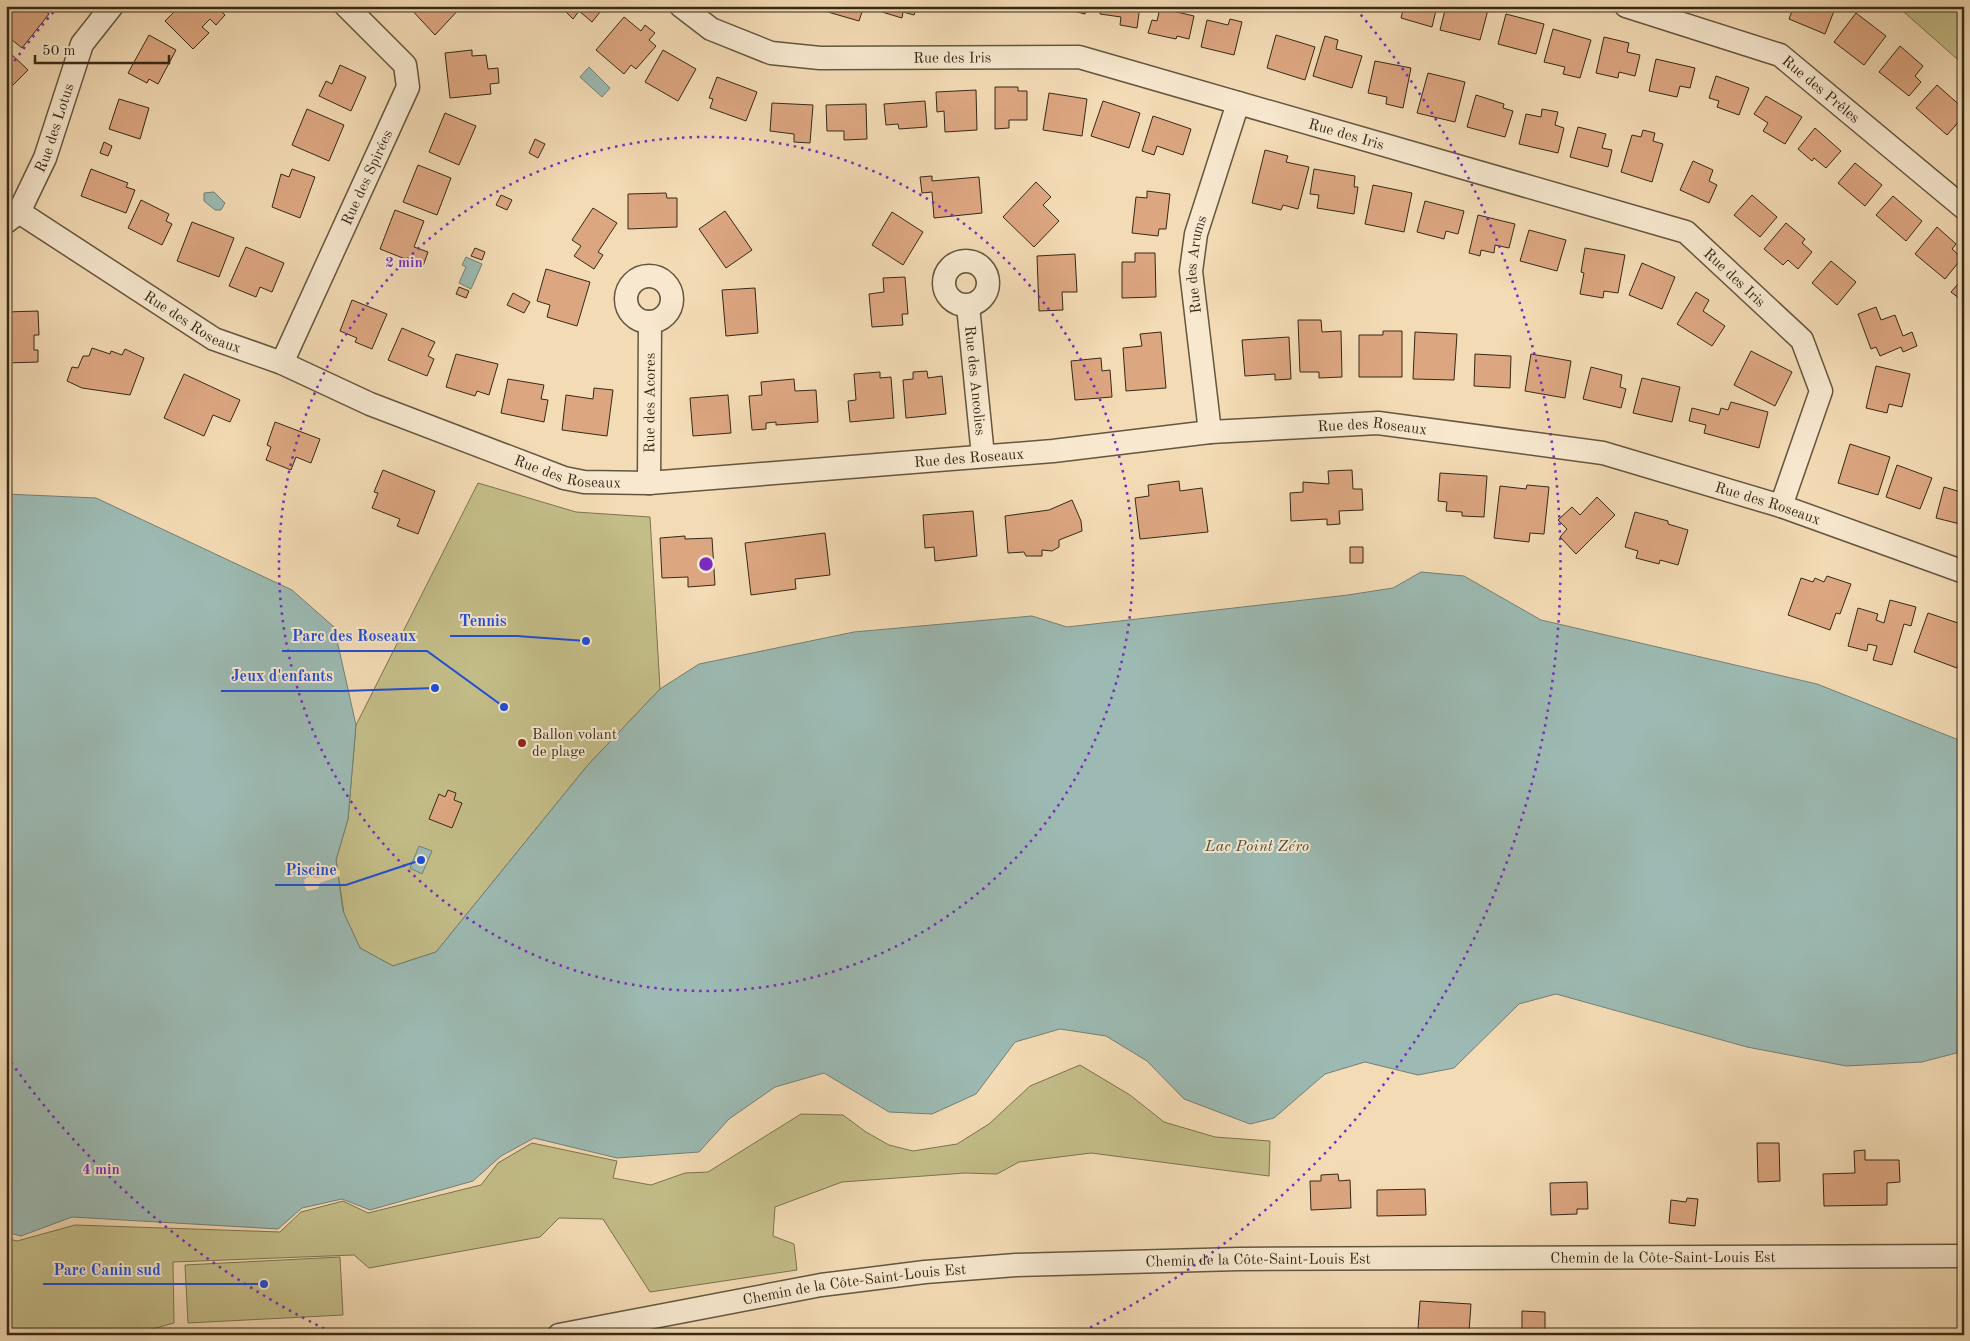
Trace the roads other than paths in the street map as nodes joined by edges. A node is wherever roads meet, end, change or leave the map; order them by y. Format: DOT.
graph roads {
  1 [pos="112,6"];
  2 [pos="346,6"];
  3 [pos="681,6"];
  4 [pos="1626,6"];
  5 [pos="1238,103"];
  6 [pos="1964,208"];
  7 [pos="13,217"];
  8 [pos="968,306"];
  9 [pos="650,322"];
  10 [pos="282,363"];
  11 [pos="1210,432"];
  12 [pos="983,456"];
  13 [pos="649,483"];
  14 [pos="1781,506"];
  15 [pos="1964,572"];
  16 [pos="1964,1256"];
  17 [pos="559,1335"];
  1 -- 7 [label="street, Rue des Lotus"];
  2 -- 10 [label="street, Rue des Spirées"];
  3 -- 5 [label="street, Rue des Iris"];
  4 -- 6 [label="street, Rue des Prêles"];
  5 -- 11 [label="street, Rue des Arums"];
  5 -- 14 [label="street, Rue des Iris"];
  7 -- 10 [label="street, Rue des Roseaux"];
  8 -- 12 [label="street, Rue des Ancolies"];
  9 -- 13 [label="street, Rue des Acores"];
  10 -- 13 [label="street, Rue des Roseaux"];
  11 -- 12 [label="street, Rue des Roseaux"];
  11 -- 14 [label="street, Rue des Roseaux"];
  12 -- 13 [label="street, Rue des Roseaux"];
  14 -- 15 [label="street, Rue des Roseaux"];
  16 -- 17 [label="street, Chemin de la Côte-Saint-Louis Est"];
}
